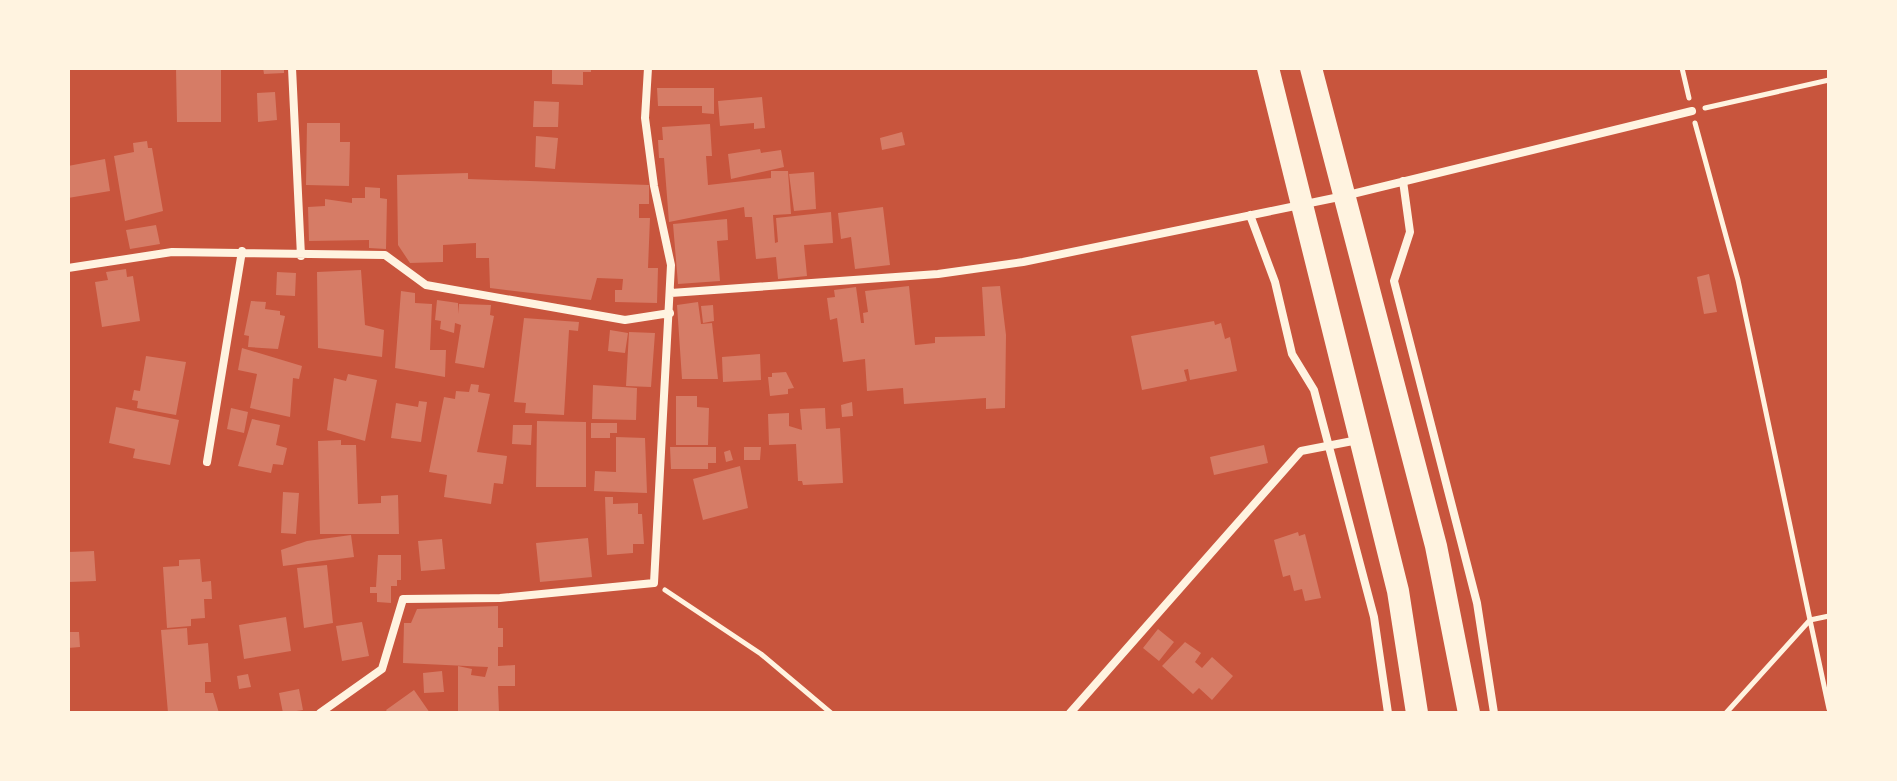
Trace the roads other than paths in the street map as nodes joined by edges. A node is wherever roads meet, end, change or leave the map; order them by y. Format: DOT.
graph roads {
  1 [pos="292,68"];
  2 [pos="648,68"];
  3 [pos="1268,68"];
  4 [pos="1311,68"];
  5 [pos="1692,111"];
  6 [pos="1403,181"];
  7 [pos="1344,196"];
  8 [pos="1303,204"];
  9 [pos="1250,215"];
  10 [pos="242,251"];
  11 [pos="301,256"];
  12 [pos="68,268"];
  13 [pos="671,293"];
  14 [pos="670,313"];
  15 [pos="1361,440"];
  16 [pos="1329,446"];
  17 [pos="207,462"];
  18 [pos="320,713"];
  19 [pos="1070,713"];
  20 [pos="1388,713"];
  21 [pos="1417,713"];
  22 [pos="1469,713"];
  23 [pos="1494,713"];
  1 -- 11 [label="street"];
  2 -- 13 [label="street"];
  3 -- 8 [label="highway"];
  4 -- 7 [label="highway"];
  5 -- 6 [label="street"];
  6 -- 7 [label="street"];
  6 -- 23 [label="street"];
  7 -- 8 [label="street"];
  7 -- 22 [label="highway"];
  8 -- 9 [label="street"];
  8 -- 15 [label="highway"];
  9 -- 13 [label="street"];
  9 -- 16 [label="street"];
  10 -- 11 [label="street"];
  10 -- 12 [label="street"];
  10 -- 17 [label="street"];
  11 -- 14 [label="street"];
  13 -- 14 [label="street"];
  14 -- 18 [label="street"];
  15 -- 16 [label="street"];
  15 -- 21 [label="highway"];
  16 -- 19 [label="street"];
  16 -- 20 [label="street"];
}
